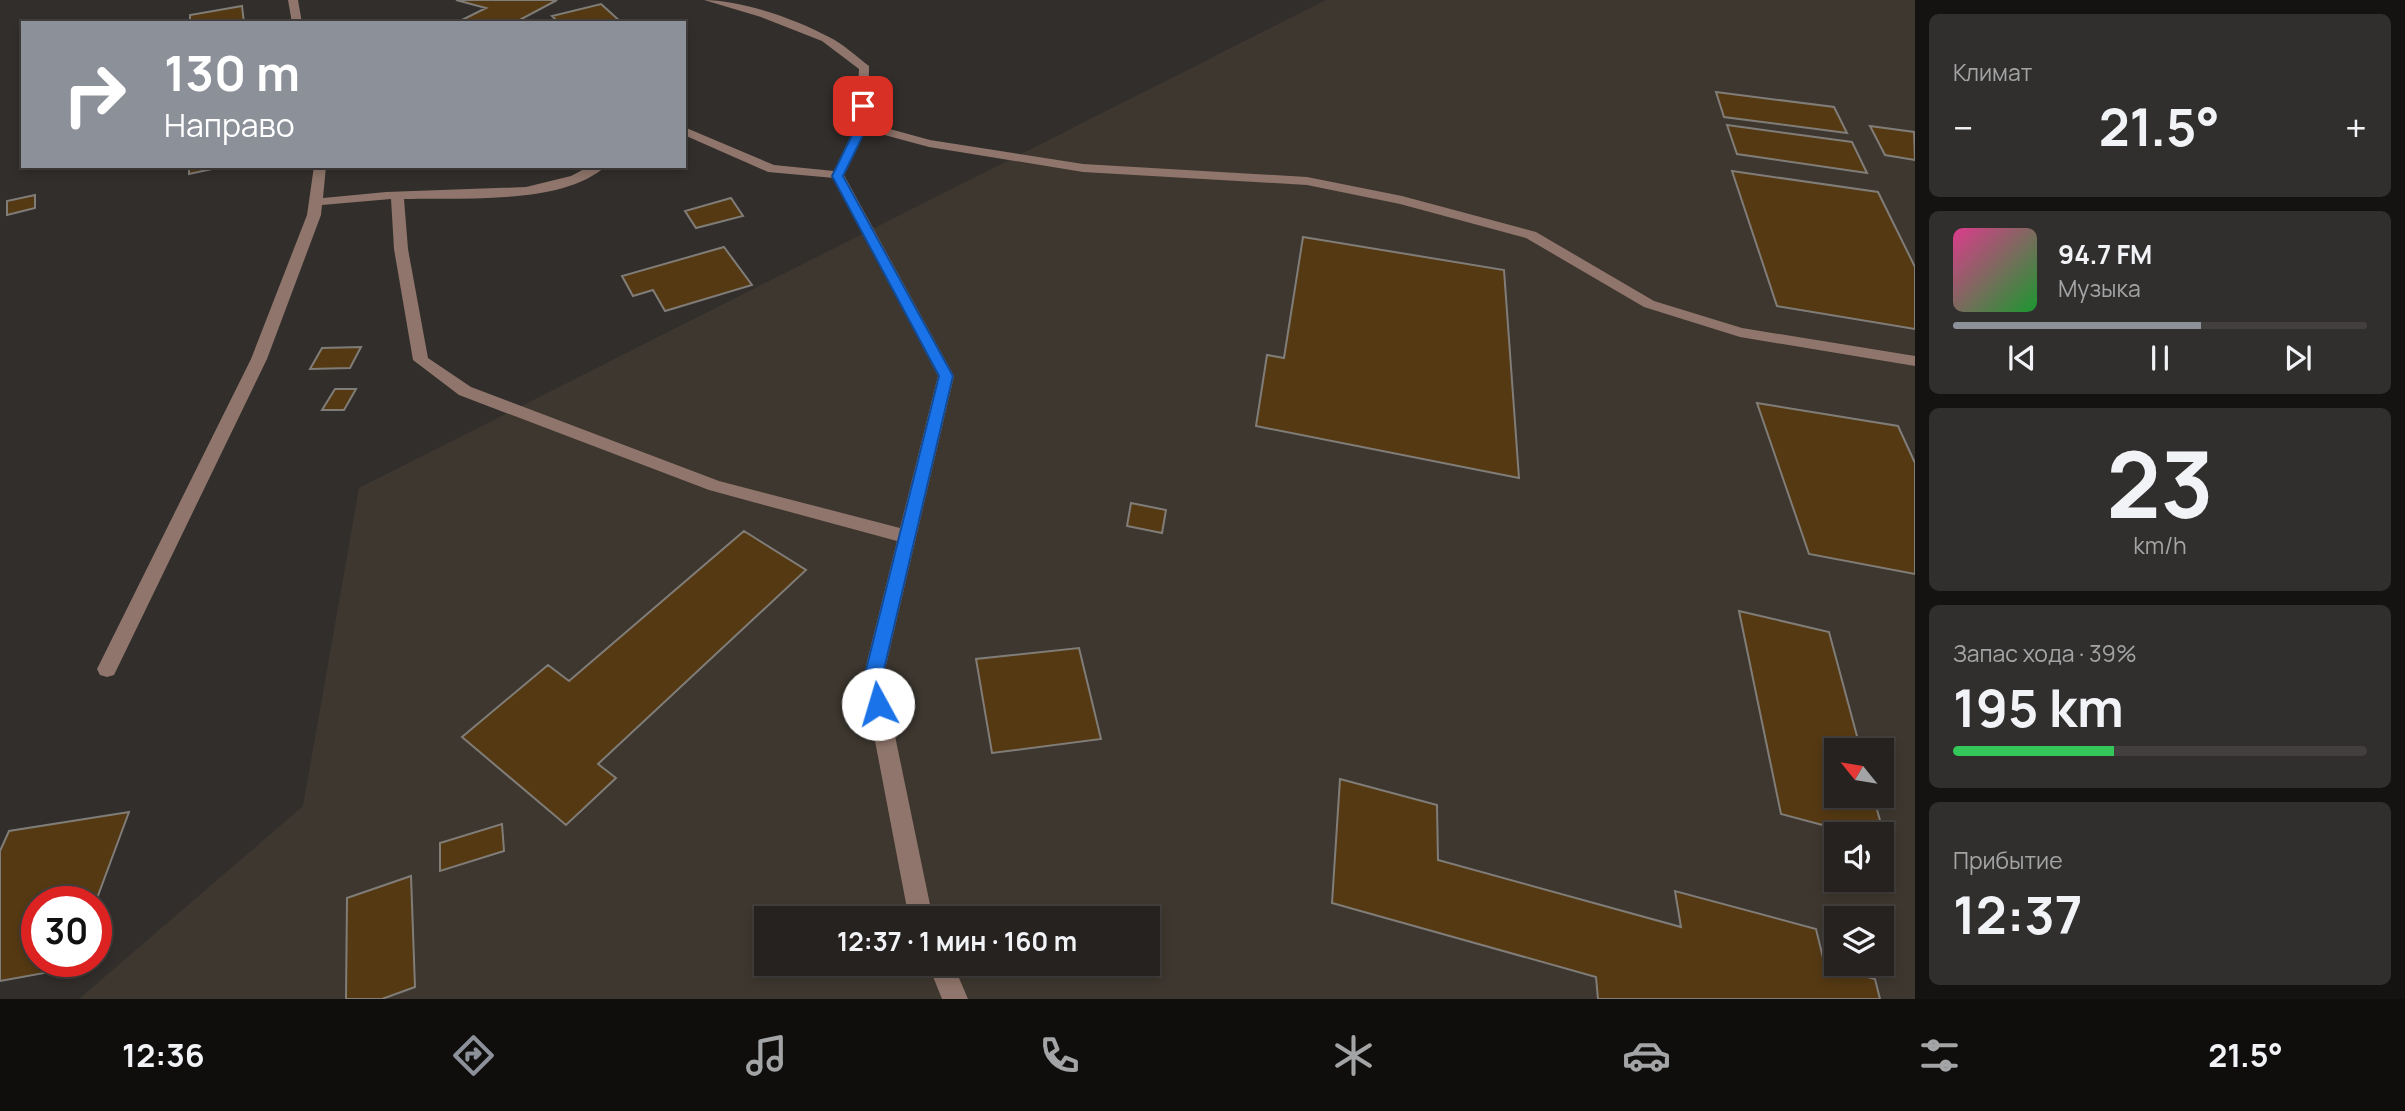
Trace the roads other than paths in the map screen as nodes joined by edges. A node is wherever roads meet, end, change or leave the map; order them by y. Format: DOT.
graph roads {
  1 [pos="293,0"];
  2 [pos="709,0"];
  3 [pos="297,21"];
  4 [pos="862,125"];
  5 [pos="686,132"];
  6 [pos="320,168"];
  7 [pos="597,168"];
  8 [pos="838,176"];
  9 [pos="397,195"];
  10 [pos="316,202"];
  11 [pos="1915,361"];
  12 [pos="906,537"];
  13 [pos="107,669"];
  14 [pos="918,906"];
  15 [pos="945,976"];
  16 [pos="955,999"];
  1 -- 3 [label="street"];
  2 -- 4 [label="street"];
  4 -- 8 [label="street"];
  4 -- 11 [label="street"];
  5 -- 8 [label="street"];
  6 -- 10 [label="street"];
  7 -- 9 [label="street"];
  8 -- 12 [label="street"];
  9 -- 10 [label="street"];
  9 -- 12 [label="street"];
  10 -- 13 [label="street"];
  12 -- 14 [label="street"];
  15 -- 16 [label="street"];
}
